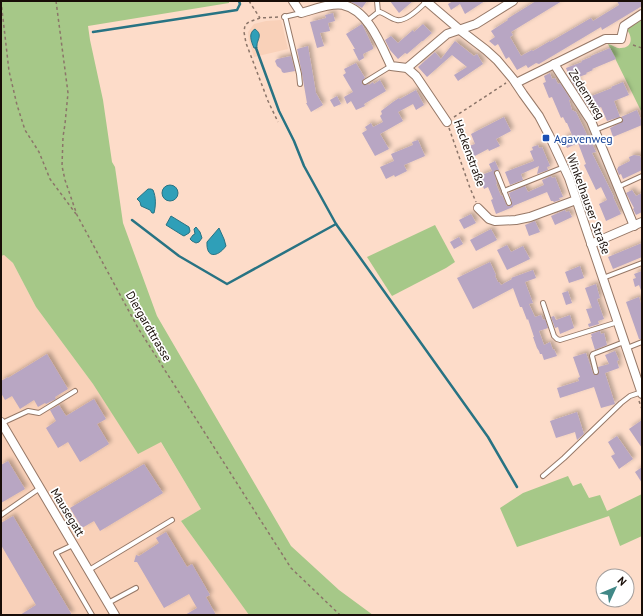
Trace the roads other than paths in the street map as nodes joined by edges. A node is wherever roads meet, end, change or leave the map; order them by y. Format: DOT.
graph roads {
  1 [pos="293,1"];
  2 [pos="377,1"];
  3 [pos="426,1"];
  4 [pos="513,1"];
  5 [pos="378,12"];
  6 [pos="301,13"];
  7 [pos="642,14"];
  8 [pos="366,21"];
  9 [pos="460,30"];
  10 [pos="554,64"];
  11 [pos="391,66"];
  12 [pos="407,68"];
  13 [pos="514,81"];
  14 [pos="365,82"];
  15 [pos="300,84"];
  16 [pos="620,120"];
  17 [pos="447,122"];
  18 [pos="595,130"];
  19 [pos="564,167"];
  20 [pos="497,173"];
  21 [pos="642,176"];
  22 [pos="618,187"];
  23 [pos="504,191"];
  24 [pos="576,200"];
  25 [pos="509,203"];
  26 [pos="478,208"];
  27 [pos="642,222"];
  28 [pos="634,226"];
  29 [pos="591,244"];
  30 [pos="642,263"];
  31 [pos="603,278"];
  32 [pos="543,303"];
  33 [pos="618,322"];
  34 [pos="642,342"];
  35 [pos="626,345"];
  36 [pos="596,372"];
  37 [pos="75,391"];
  38 [pos="641,393"];
  39 [pos="1,423"];
  40 [pos="543,476"];
  41 [pos="40,488"];
  42 [pos="1,515"];
  43 [pos="172,520"];
  44 [pos="73,545"];
  45 [pos="88,570"];
  46 [pos="136,588"];
  47 [pos="108,603"];
  48 [pos="92,615"];
  49 [pos="115,615"];
  1 -- 6 [label="street"];
  2 -- 5 [label="lane"];
  3 -- 5 [label="lane"];
  3 -- 9 [label="street, Winkelhauser Straße"];
  4 -- 9 [label="street"];
  5 -- 8 [label="lane"];
  6 -- 8 [label="street"];
  6 -- 15 [label="lane"];
  7 -- 10 [label="street"];
  8 -- 11 [label="street"];
  9 -- 12 [label="street"];
  9 -- 13 [label="street, Winkelhauser Straße"];
  10 -- 13 [label="street"];
  10 -- 18 [label="street, Zedernweg"];
  11 -- 12 [label="street"];
  11 -- 14 [label="lane"];
  12 -- 17 [label="street, Heckenstraße"];
  13 -- 19 [label="street, Winkelhauser Straße"];
  16 -- 18 [label="lane"];
  18 -- 22 [label="street, Zedernweg"];
  19 -- 23 [label="lane"];
  19 -- 24 [label="street, Winkelhauser Straße"];
  20 -- 23 [label="lane"];
  21 -- 22 [label="lane"];
  22 -- 28 [label="street, Zedernweg"];
  23 -- 25 [label="lane"];
  24 -- 26 [label="street"];
  24 -- 29 [label="street, Winkelhauser Straße"];
  27 -- 28 [label="street"];
  28 -- 29 [label="street"];
  29 -- 31 [label="street, Winkelhauser Straße"];
  30 -- 31 [label="lane"];
  31 -- 33 [label="street, Winkelhauser Straße"];
  32 -- 33 [label="lane"];
  33 -- 35 [label="street, Winkelhauser Straße"];
  34 -- 35 [label="lane"];
  35 -- 36 [label="lane"];
  35 -- 38 [label="street, Winkelhauser Straße"];
  37 -- 39 [label="lane"];
  38 -- 40 [label="lane"];
  39 -- 41 [label="street, Mausegatt"];
  41 -- 42 [label="lane"];
  41 -- 44 [label="street, Mausegatt"];
  43 -- 45 [label="lane"];
  44 -- 45 [label="street, Mausegatt"];
  44 -- 48 [label="lane"];
  45 -- 47 [label="street, Mausegatt"];
  46 -- 47 [label="lane"];
  47 -- 49 [label="street, Mausegatt"];
}
